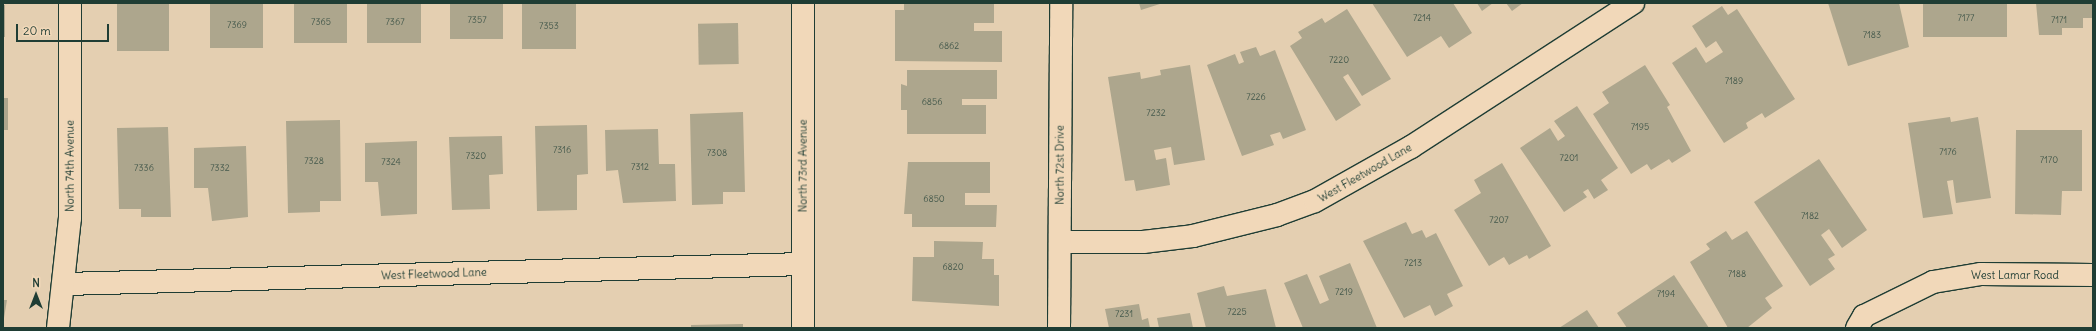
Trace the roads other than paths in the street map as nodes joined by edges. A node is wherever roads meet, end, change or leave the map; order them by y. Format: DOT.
graph roads {
  1 [pos="70,3"];
  2 [pos="803,3"];
  3 [pos="1061,3"];
  4 [pos="1633,3"];
  5 [pos="1060,242"];
  6 [pos="803,264"];
  7 [pos="2093,275"];
  8 [pos="65,284"];
  9 [pos="58,328"];
  10 [pos="803,328"];
  11 [pos="1059,328"];
  12 [pos="1857,328"];
  1 -- 8 [label="street, North 74th Avenue"];
  2 -- 6 [label="street, North 73rd Avenue"];
  3 -- 5 [label="street, North 72st Drive"];
  4 -- 5 [label="street, West Fleetwood Lane"];
  5 -- 11 [label="street, North 72st Drive"];
  6 -- 8 [label="street, West Fleetwood Lane"];
  6 -- 10 [label="street, North 73rd Avenue"];
  7 -- 12 [label="street, West Lamar Road"];
  8 -- 9 [label="street, North 74th Avenue"];
}
